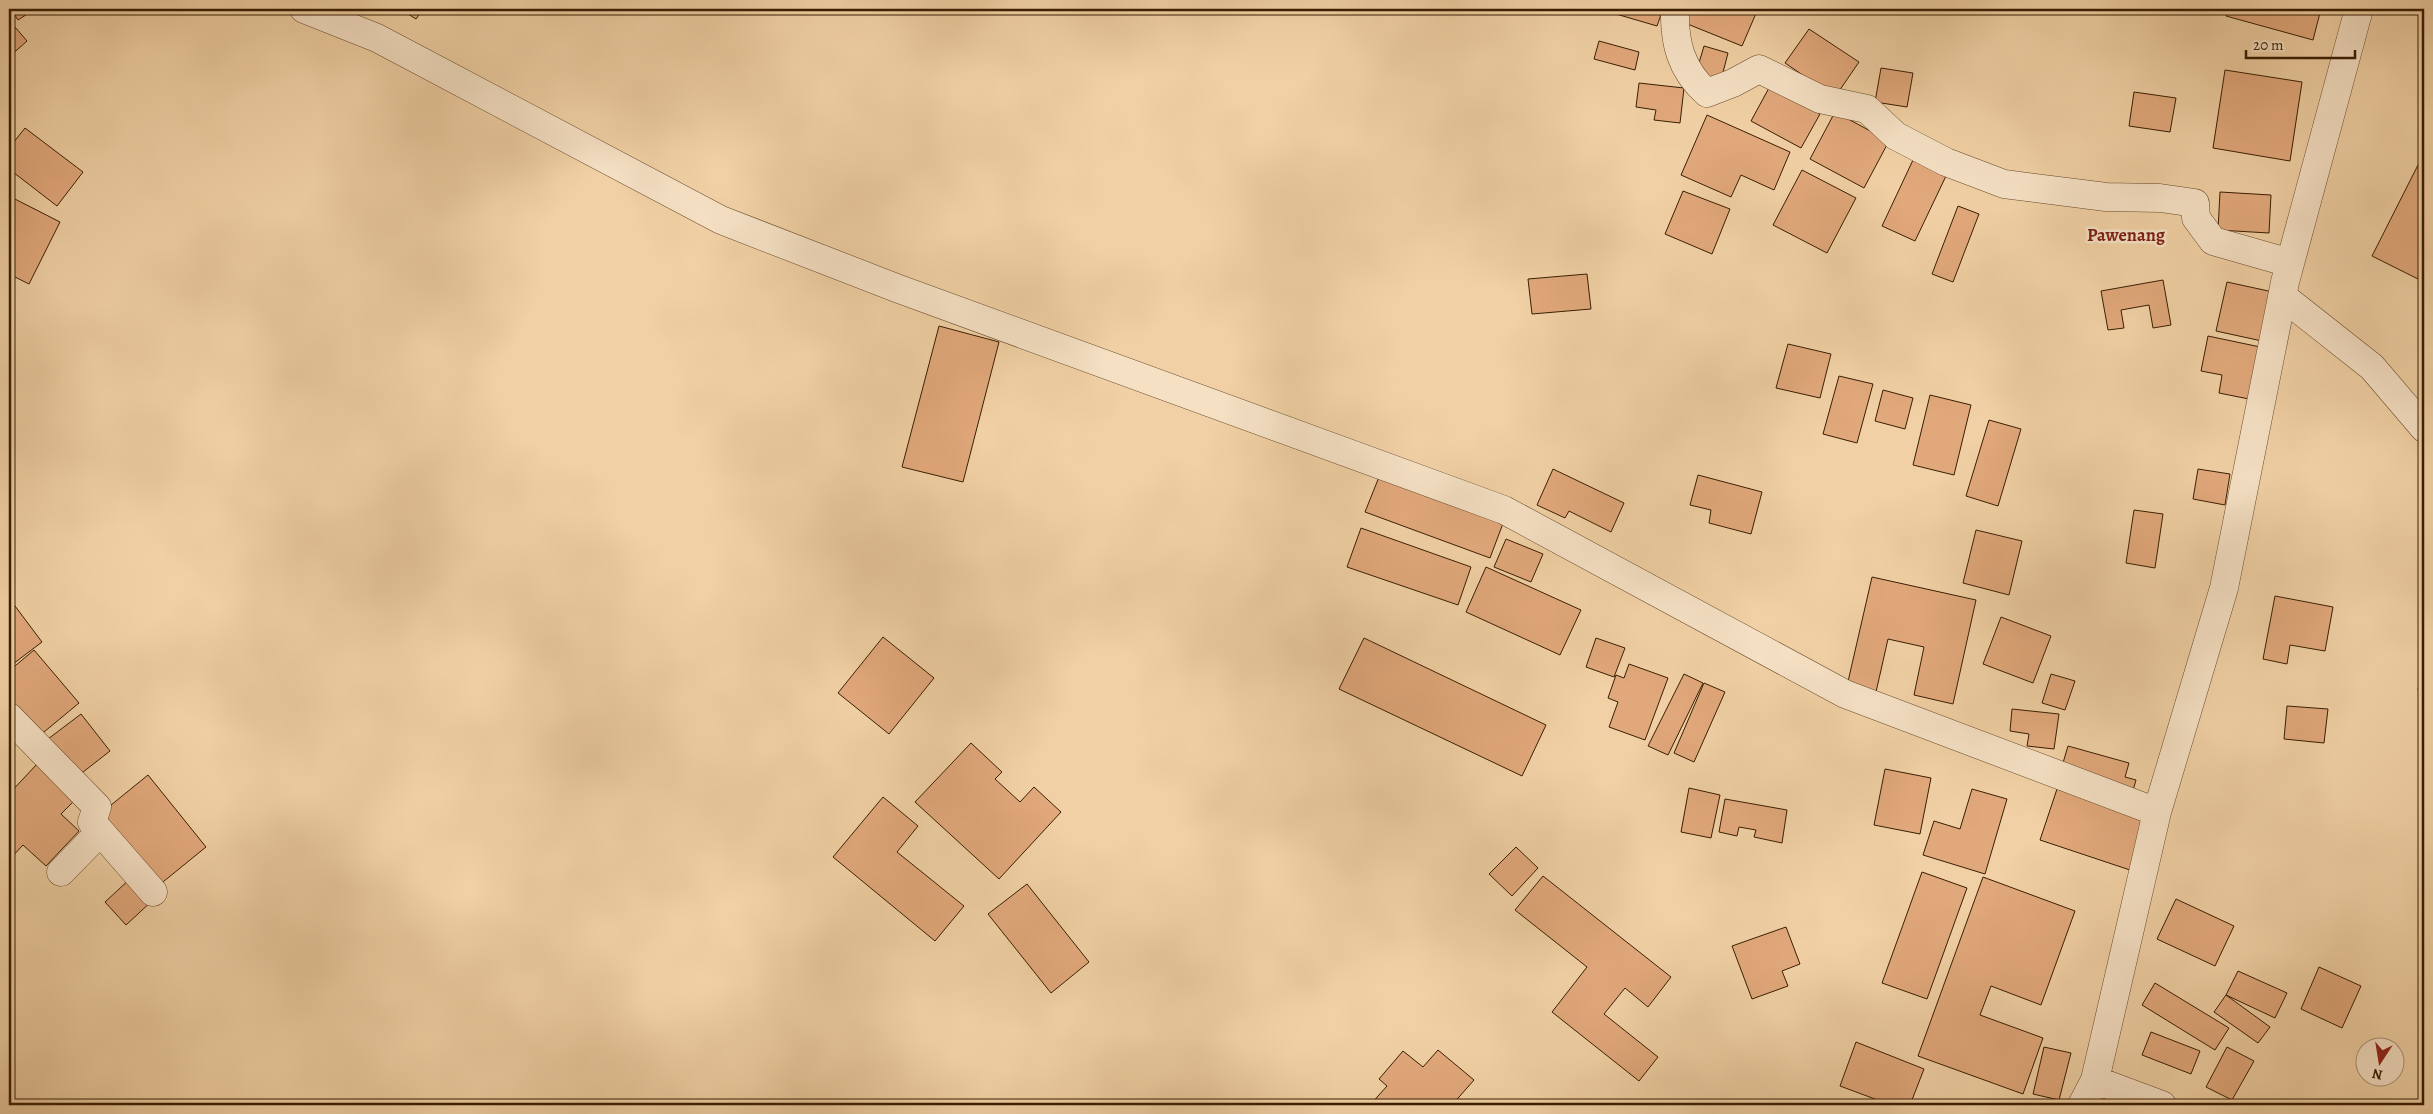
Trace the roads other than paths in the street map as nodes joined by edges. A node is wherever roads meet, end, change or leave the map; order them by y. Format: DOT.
graph roads {
  1 [pos="304,9"];
  2 [pos="1675,9"];
  3 [pos="2359,9"];
  4 [pos="2290,263"];
  5 [pos="2282,296"];
  6 [pos="2424,428"];
  7 [pos="9,717"];
  8 [pos="2157,812"];
  9 [pos="100,832"];
  10 [pos="61,872"];
  11 [pos="153,892"];
  12 [pos="2095,1080"];
  13 [pos="2082,1105"];
  14 [pos="2162,1105"];
  1 -- 8 [label="street"];
  2 -- 4 [label="street"];
  3 -- 4 [label="street"];
  4 -- 5 [label="street"];
  5 -- 6 [label="street"];
  5 -- 8 [label="street"];
  7 -- 9 [label="street"];
  8 -- 12 [label="street"];
  9 -- 10 [label="street"];
  9 -- 11 [label="street"];
  12 -- 13 [label="street"];
  12 -- 14 [label="street"];
}
